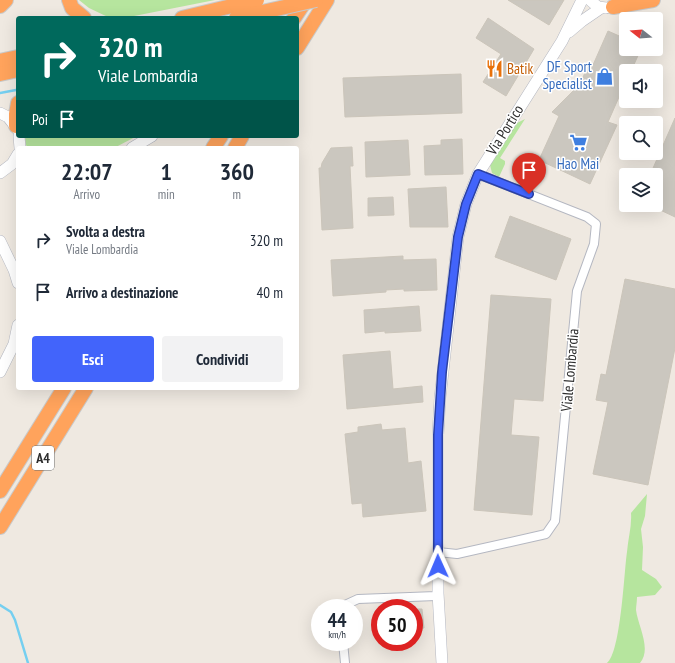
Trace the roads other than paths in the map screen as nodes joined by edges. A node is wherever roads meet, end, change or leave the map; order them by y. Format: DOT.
graph roads {
  1 [pos="6,0"];
  2 [pos="69,0"];
  3 [pos="306,0"];
  4 [pos="316,0"];
  5 [pos="327,0"];
  6 [pos="582,0"];
  7 [pos="590,0"];
  8 [pos="653,0"];
  9 [pos="611,5"];
  10 [pos="0,6"];
  11 [pos="247,7"];
  12 [pos="82,16"];
  13 [pos="190,16"];
  14 [pos="295,16"];
  15 [pos="566,34"];
  16 [pos="299,45"];
  17 [pos="16,58"];
  18 [pos="0,62"];
  19 [pos="16,70"];
  20 [pos="0,74"];
  21 [pos="0,113"];
  22 [pos="16,133"];
  23 [pos="149,138"];
  24 [pos="135,146"];
  25 [pos="16,157"];
  26 [pos="16,166"];
  27 [pos="3,171"];
  28 [pos="478,174"];
  29 [pos="0,241"];
  30 [pos="16,276"];
  31 [pos="16,334"];
  32 [pos="0,372"];
  33 [pos="63,390"];
  34 [pos="85,390"];
  35 [pos="0,491"];
  36 [pos="0,527"];
  37 [pos="438,552"];
  38 [pos="438,593"];
  39 [pos="358,599"];
  40 [pos="344,651"];
  41 [pos="345,663"];
  42 [pos="442,663"];
  1 -- 10 [label="highway"];
  2 -- 12 [label="highway"];
  3 -- 14 [label="highway"];
  4 -- 11 [label="highway, bridge"];
  5 -- 16 [label="highway"];
  6 -- 15 [label="main road, Via Portico"];
  7 -- 9 [label="main road"];
  8 -- 9 [label="highway"];
  9 -- 15 [label="main road, Via Portico"];
  11 -- 13 [label="highway"];
  15 -- 28 [label="main road, Via Portico"];
  17 -- 18 [label="highway"];
  19 -- 20 [label="highway"];
  21 -- 22 [label="main road"];
  23 -- 24 [label="main road"];
  25 -- 27 [label="main road"];
  26 -- 27 [label="main road"];
  28 -- 37 [label="main road, Via Portico"];
  28 -- 37 [label="street, Viale Lombardia"];
  29 -- 30 [label="main road"];
  31 -- 32 [label="main road"];
  33 -- 35 [label="highway, A4"];
  34 -- 36 [label="highway, A4"];
  37 -- 38 [label="main road, Via Portico"];
  38 -- 39 [label="street"];
  38 -- 42 [label="main road, Via Portico"];
  40 -- 41 [label="street"];
}
